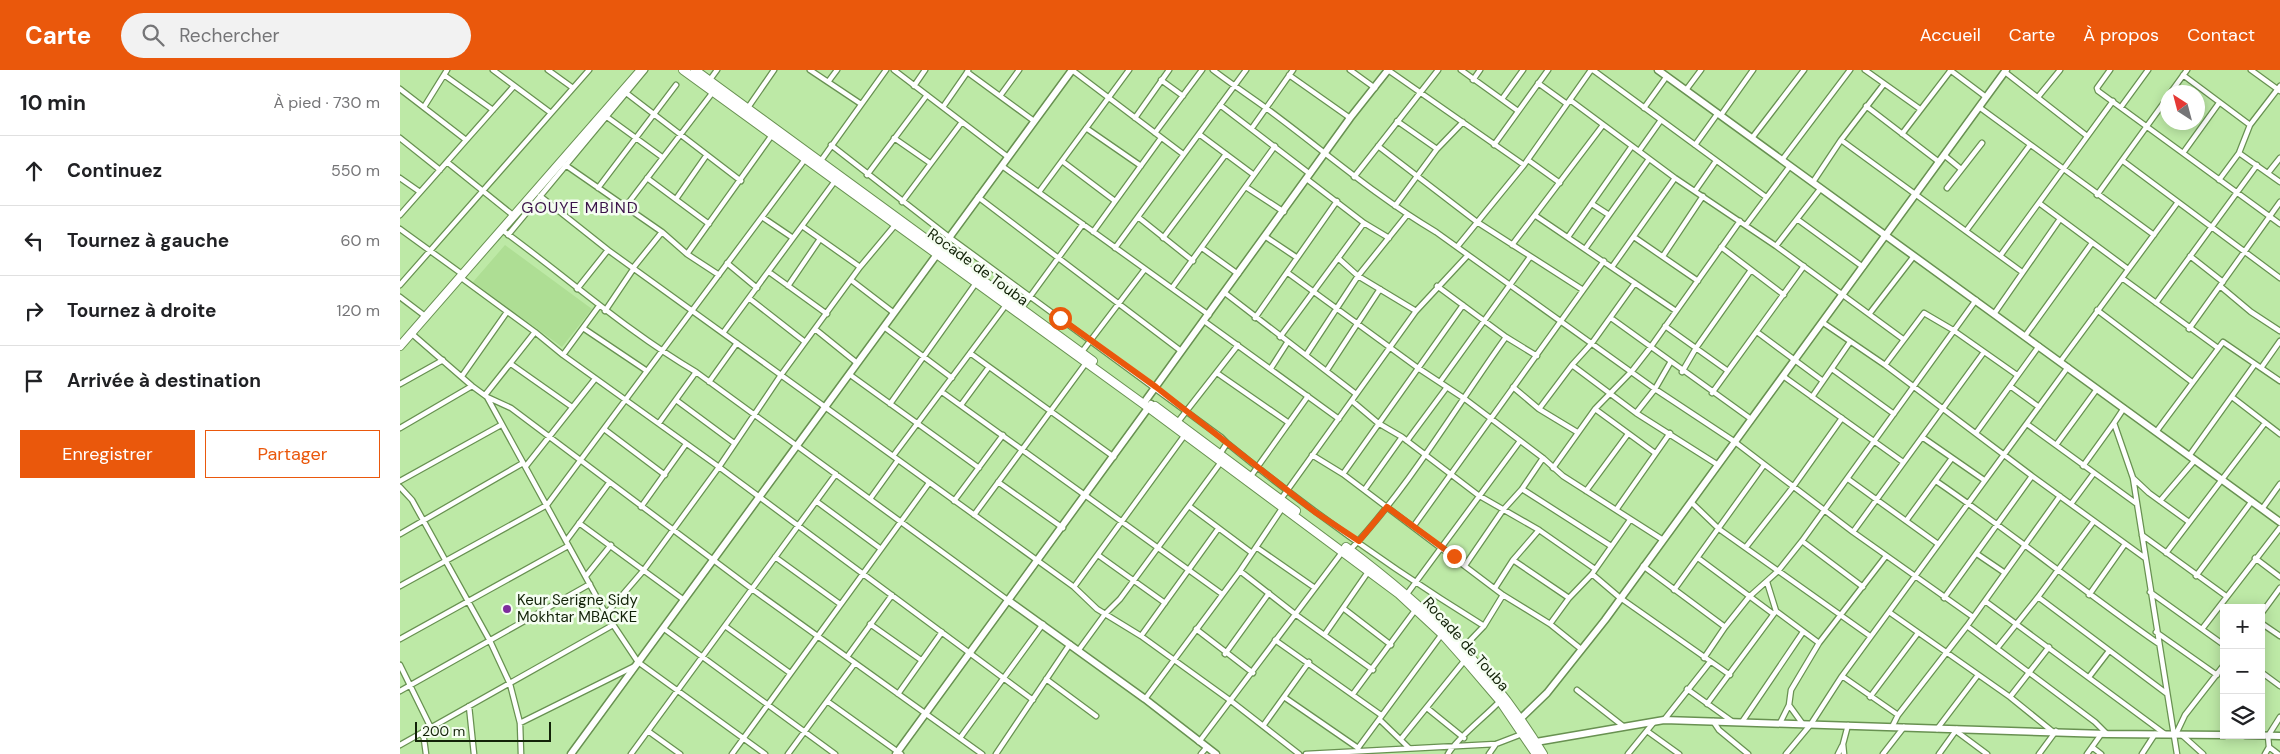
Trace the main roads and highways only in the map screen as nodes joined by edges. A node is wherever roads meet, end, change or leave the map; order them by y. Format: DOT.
graph roads {
  1 [pos="643,70"];
  2 [pos="683,70"];
  3 [pos="695,70"];
  4 [pos="806,157"];
  5 [pos="898,223"];
  6 [pos="938,252"];
  7 [pos="400,346"];
  8 [pos="1149,404"];
  9 [pos="1220,458"];
  10 [pos="1282,503"];
  11 [pos="1346,550"];
  12 [pos="1518,721"];
  13 [pos="1533,743"];
  14 [pos="1536,754"];
  15 [pos="1543,754"];
  1 -- 7 [label="main road"];
  2 -- 4 [label="main road, Rocade de Touba"];
  3 -- 4 [label="main road, Rocade de Touba"];
  4 -- 5 [label="main road, Rocade de Touba"];
  4 -- 5 [label="main road, Rocade de Touba"];
  5 -- 6 [label="main road, Rocade de Touba"];
  6 -- 8 [label="main road, Rocade de Touba"];
  6 -- 8 [label="main road, Rocade de Touba"];
  8 -- 9 [label="main road, Rocade de Touba"];
  8 -- 9 [label="main road, Rocade de Touba"];
  9 -- 10 [label="main road, Rocade de Touba"];
  9 -- 10 [label="main road, Rocade de Touba"];
  10 -- 11 [label="main road, Rocade de Touba"];
  11 -- 12 [label="main road, Rocade de Touba"];
  11 -- 12 [label="main road, Rocade de Touba"];
  12 -- 13 [label="main road, Rocade de Touba"];
  12 -- 13 [label="main road, Rocade de Touba"];
  13 -- 14 [label="main road, Rocade de Touba"];
  13 -- 15 [label="main road, Rocade de Touba"];
}
